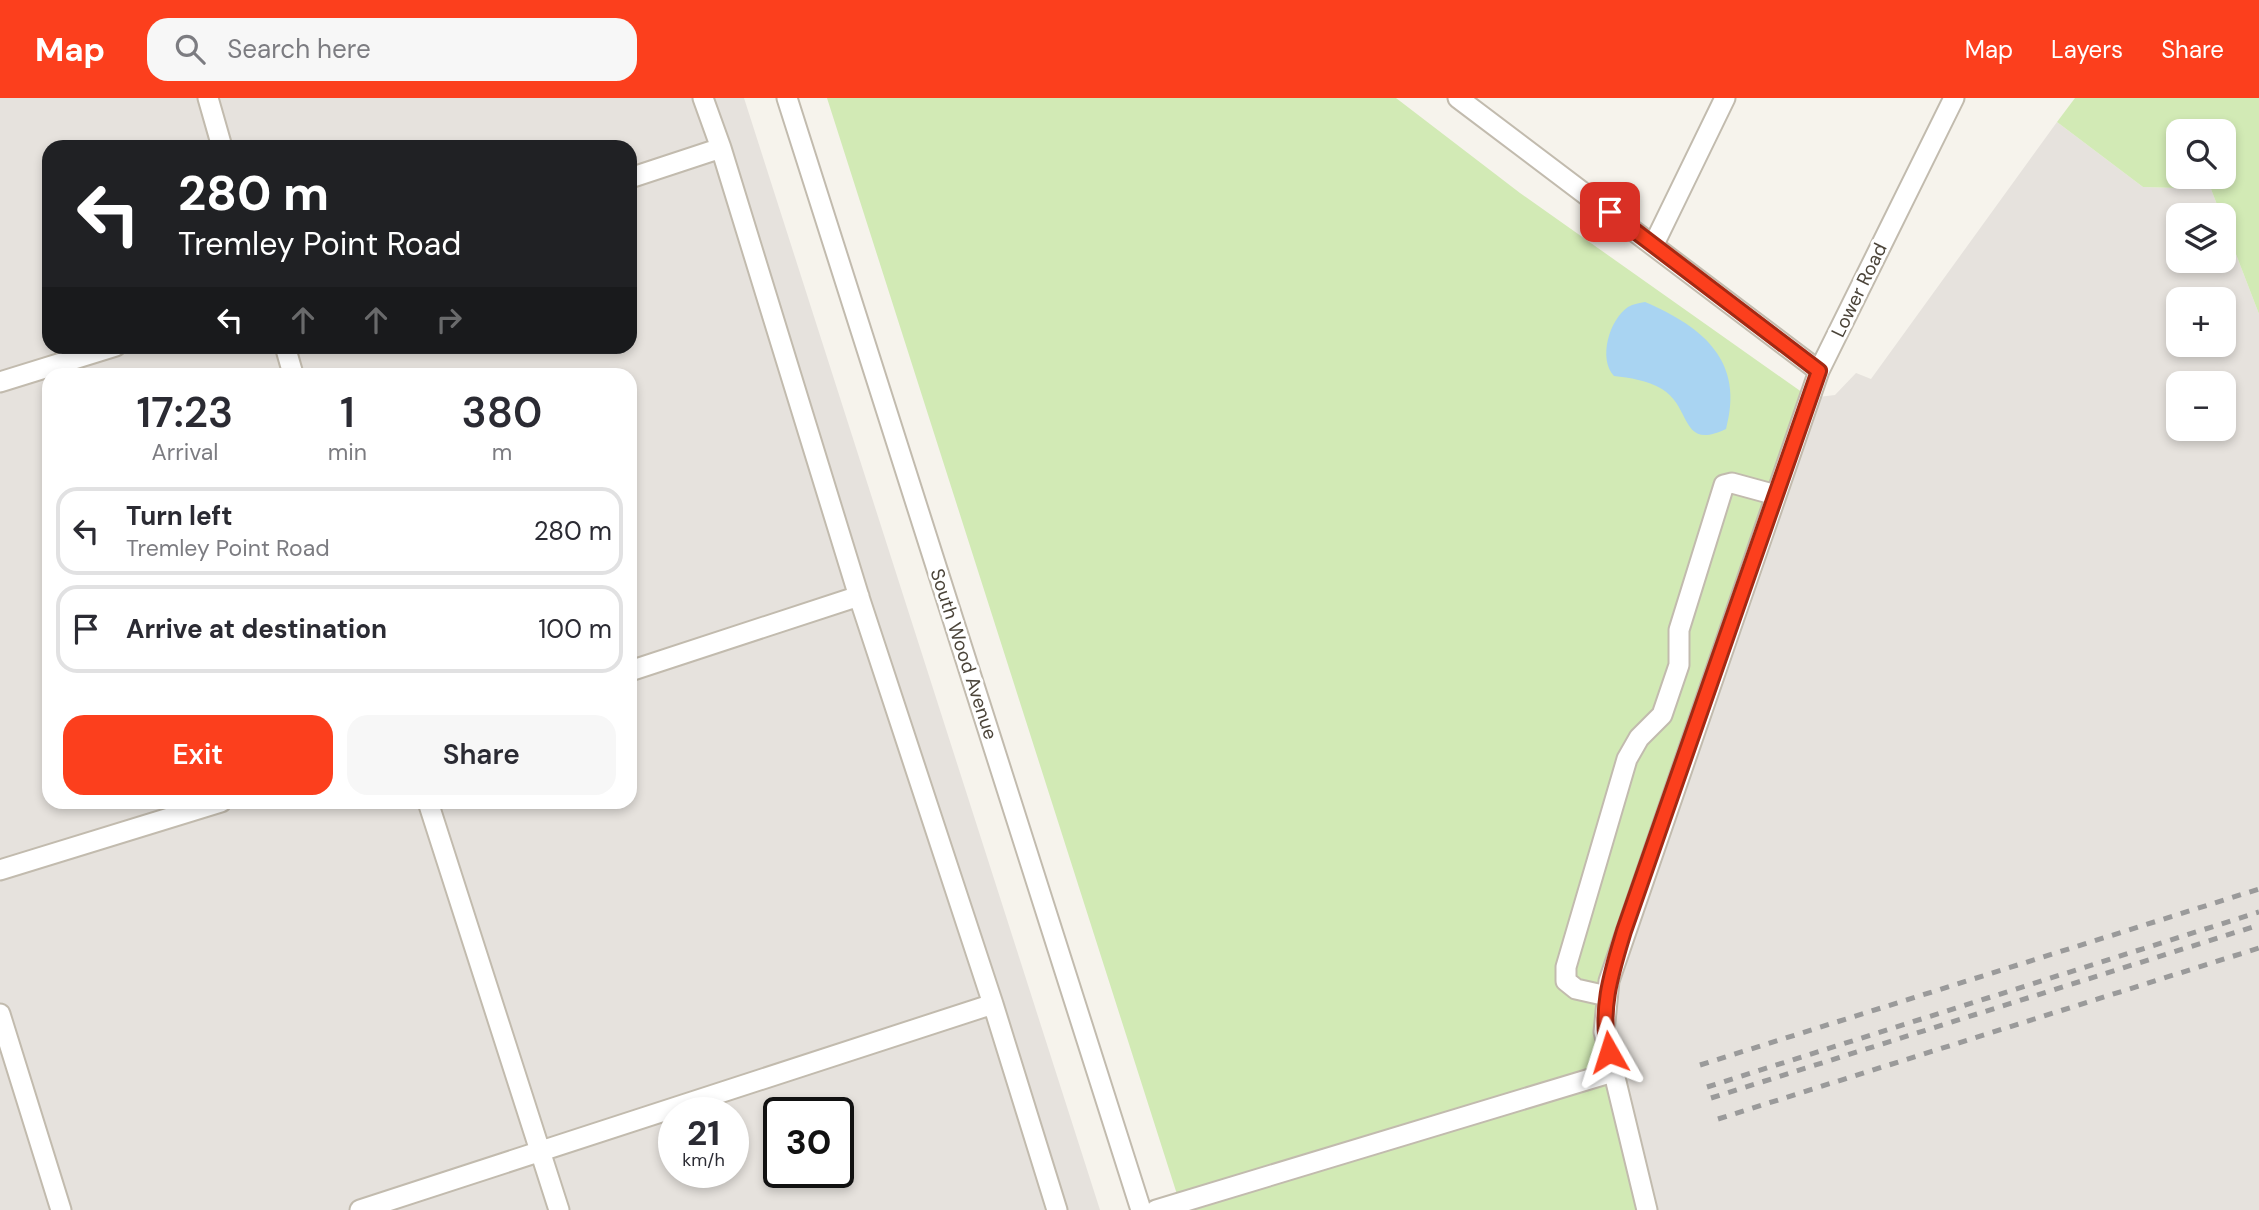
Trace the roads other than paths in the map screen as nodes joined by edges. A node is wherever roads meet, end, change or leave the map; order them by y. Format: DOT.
graph roads {
  1 [pos="208,98"];
  2 [pos="703,98"];
  3 [pos="787,98"];
  4 [pos="1458,98"];
  5 [pos="1725,98"];
  6 [pos="1954,98"];
  7 [pos="220,140"];
  8 [pos="721,148"];
  9 [pos="637,176"];
  10 [pos="1654,244"];
  11 [pos="90,354"];
  12 [pos="45,368"];
  13 [pos="42,369"];
  14 [pos="1819,371"];
  15 [pos="0,382"];
  16 [pos="1776,495"];
  17 [pos="859,596"];
  18 [pos="637,669"];
  19 [pos="198,809"];
  20 [pos="430,809"];
  21 [pos="0,870"];
  22 [pos="1607,996"];
  23 [pos="993,1004"];
  24 [pos="0,1014"];
  25 [pos="1613,1072"];
  26 [pos="541,1153"];
  27 [pos="61,1210"];
  28 [pos="360,1210"];
  29 [pos="559,1210"];
  30 [pos="1057,1210"];
  31 [pos="1141,1210"];
  32 [pos="1157,1210"];
  33 [pos="1647,1210"];
  1 -- 7 [label="street"];
  2 -- 8 [label="street"];
  3 -- 31 [label="street, South Wood Avenue"];
  4 -- 10 [label="street"];
  5 -- 10 [label="street"];
  6 -- 14 [label="street, Lower Road"];
  8 -- 9 [label="street"];
  8 -- 17 [label="street"];
  10 -- 14 [label="street"];
  11 -- 12 [label="street"];
  13 -- 15 [label="street"];
  14 -- 16 [label="street, Lower Road"];
  16 -- 22 [label="street, Lower Road"];
  16 -- 22 [label="street"];
  17 -- 18 [label="street"];
  17 -- 23 [label="street"];
  19 -- 21 [label="street"];
  20 -- 26 [label="street"];
  22 -- 25 [label="street, Lower Road"];
  23 -- 26 [label="street"];
  23 -- 30 [label="street"];
  24 -- 27 [label="street"];
  25 -- 32 [label="street"];
  25 -- 33 [label="street, Lower Road"];
  26 -- 28 [label="street"];
  26 -- 29 [label="street"];
}
